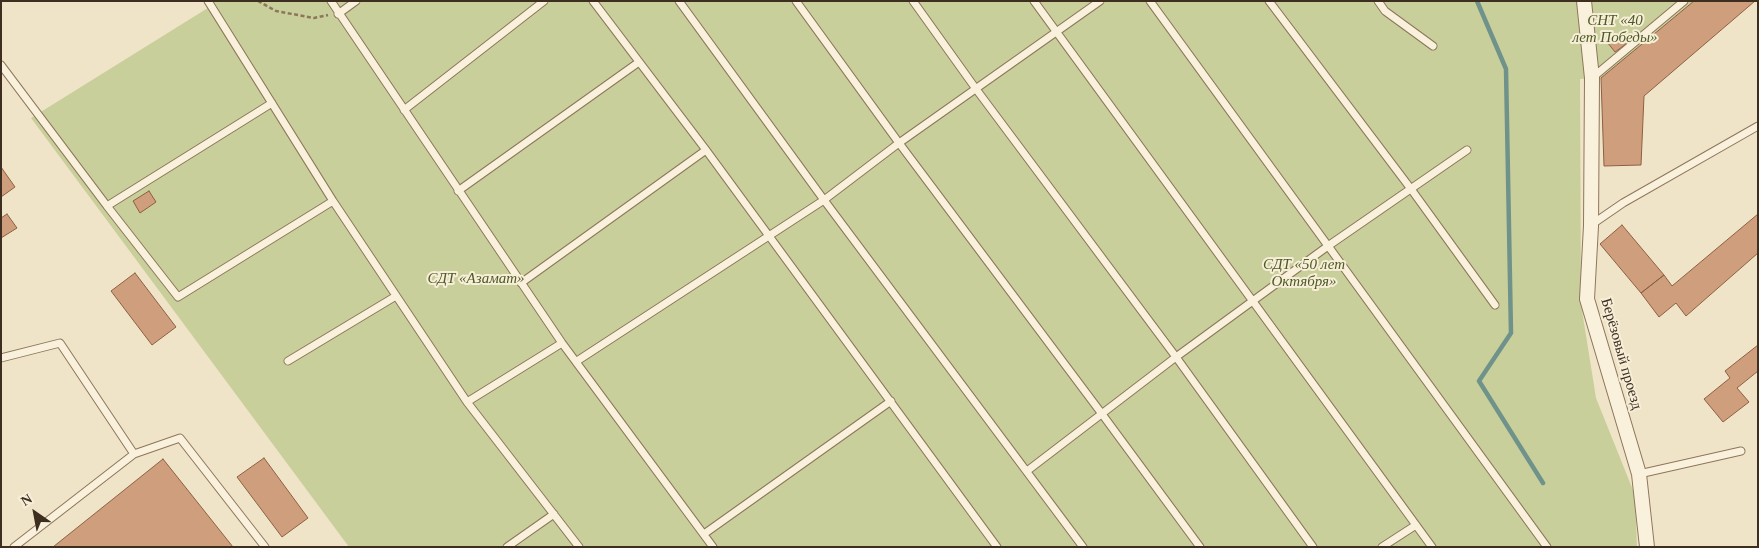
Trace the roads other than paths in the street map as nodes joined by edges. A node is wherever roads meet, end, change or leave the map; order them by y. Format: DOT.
graph roads {
  1 [pos="208,1"];
  2 [pos="331,1"];
  3 [pos="356,1"];
  4 [pos="544,1"];
  5 [pos="593,1"];
  6 [pos="679,1"];
  7 [pos="796,1"];
  8 [pos="913,1"];
  9 [pos="1034,1"];
  10 [pos="1100,1"];
  11 [pos="1150,1"];
  12 [pos="1269,1"];
  13 [pos="1378,1"];
  14 [pos="1584,1"];
  15 [pos="1684,1"];
  16 [pos="338,14"];
  17 [pos="1056,32"];
  18 [pos="1433,46"];
  19 [pos="639,62"];
  20 [pos="1,65"];
  21 [pos="1592,78"];
  22 [pos="976,89"];
  23 [pos="272,103"];
  24 [pos="404,110"];
  25 [pos="1758,126"];
  26 [pos="899,143"];
  27 [pos="706,150"];
  28 [pos="1467,150"];
  29 [pos="1411,189"];
  30 [pos="458,191"];
  31 [pos="824,200"];
  32 [pos="333,201"];
  33 [pos="107,206"];
  34 [pos="1591,226"];
  35 [pos="768,235"];
  36 [pos="1328,246"];
  37 [pos="521,283"];
  38 [pos="396,296"];
  39 [pos="1252,303"];
  40 [pos="1495,305"];
  41 [pos="562,343"];
  42 [pos="1176,357"];
  43 [pos="1,358"];
  44 [pos="288,360"];
  45 [pos="577,361"];
  46 [pos="891,401"];
  47 [pos="467,402"];
  48 [pos="1102,414"];
  49 [pos="1741,451"];
  50 [pos="134,454"];
  51 [pos="1028,471"];
  52 [pos="1639,474"];
  53 [pos="554,514"];
  54 [pos="1416,525"];
  55 [pos="704,534"];
  56 [pos="14,547"];
  57 [pos="265,547"];
  58 [pos="507,547"];
  59 [pos="579,547"];
  60 [pos="713,547"];
  61 [pos="997,547"];
  62 [pos="1083,547"];
  63 [pos="1200,547"];
  64 [pos="1313,547"];
  65 [pos="1382,547"];
  66 [pos="1432,547"];
  67 [pos="1547,547"];
  68 [pos="1647,547"];
  1 -- 23 [label="lane"];
  2 -- 16 [label="lane"];
  3 -- 16 [label="lane"];
  4 -- 24 [label="lane"];
  5 -- 19 [label="lane"];
  6 -- 31 [label="lane"];
  7 -- 26 [label="lane"];
  8 -- 22 [label="lane"];
  9 -- 17 [label="lane"];
  10 -- 17 [label="lane"];
  11 -- 36 [label="lane"];
  12 -- 29 [label="lane"];
  13 -- 18 [label="lane"];
  14 -- 21 [label="street, Берёзовый проезд"];
  15 -- 21 [label="lane"];
  16 -- 24 [label="lane"];
  17 -- 22 [label="lane"];
  17 -- 39 [label="lane"];
  19 -- 27 [label="lane"];
  19 -- 30 [label="lane"];
  20 -- 33 [label="lane"];
  21 -- 34 [label="street, Берёзовый проезд"];
  22 -- 26 [label="lane"];
  22 -- 42 [label="lane"];
  23 -- 32 [label="lane"];
  23 -- 33 [label="lane"];
  24 -- 30 [label="lane"];
  25 -- 34 [label="lane"];
  26 -- 31 [label="lane"];
  26 -- 48 [label="lane"];
  27 -- 35 [label="lane"];
  27 -- 37 [label="lane"];
  28 -- 29 [label="lane"];
  29 -- 36 [label="lane"];
  29 -- 40 [label="lane"];
  30 -- 37 [label="lane"];
  31 -- 35 [label="lane"];
  31 -- 51 [label="lane"];
  32 -- 33 [label="lane"];
  32 -- 38 [label="lane"];
  34 -- 52 [label="street, Берёзовый проезд"];
  35 -- 45 [label="lane"];
  35 -- 46 [label="lane"];
  36 -- 39 [label="lane"];
  36 -- 67 [label="lane"];
  37 -- 41 [label="lane"];
  38 -- 44 [label="lane"];
  38 -- 47 [label="lane"];
  39 -- 42 [label="lane"];
  39 -- 54 [label="lane"];
  41 -- 45 [label="lane"];
  41 -- 47 [label="lane"];
  42 -- 48 [label="lane"];
  42 -- 64 [label="lane"];
  43 -- 50 [label="lane"];
  45 -- 55 [label="lane"];
  46 -- 55 [label="lane"];
  46 -- 61 [label="lane"];
  47 -- 53 [label="lane"];
  48 -- 51 [label="lane"];
  48 -- 63 [label="lane"];
  49 -- 52 [label="lane"];
  50 -- 56 [label="lane"];
  50 -- 57 [label="lane"];
  51 -- 62 [label="lane"];
  52 -- 68 [label="street, Берёзовый проезд"];
  53 -- 58 [label="lane"];
  53 -- 59 [label="lane"];
  54 -- 65 [label="lane"];
  54 -- 66 [label="lane"];
  55 -- 60 [label="lane"];
}
